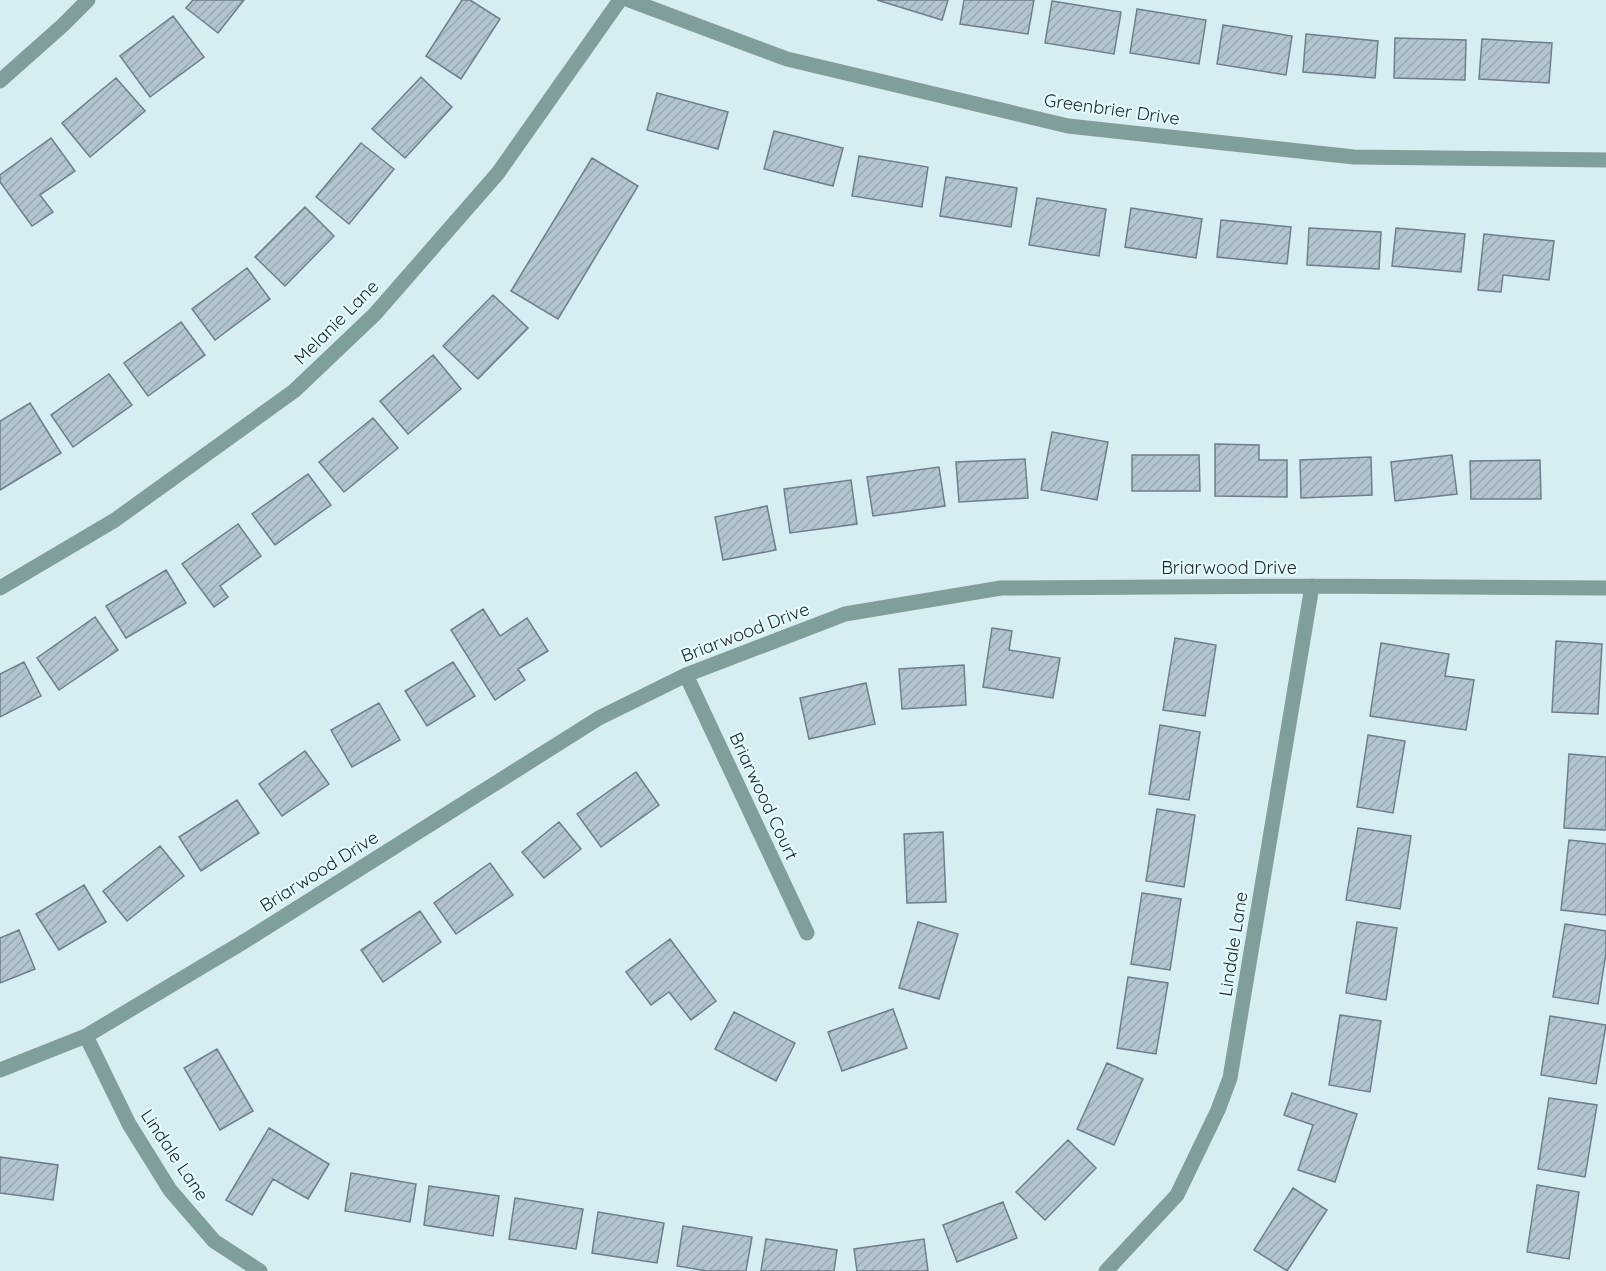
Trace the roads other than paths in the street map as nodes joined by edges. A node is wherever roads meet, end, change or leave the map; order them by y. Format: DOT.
graph roads {
  1 [pos="88,0"];
  2 [pos="620,0"];
  3 [pos="629,0"];
  4 [pos="0,81"];
  5 [pos="1606,160"];
  6 [pos="1312,586"];
  7 [pos="0,588"];
  8 [pos="1606,588"];
  9 [pos="686,675"];
  10 [pos="807,933"];
  11 [pos="86,1036"];
  12 [pos="0,1070"];
  13 [pos="260,1271"];
  14 [pos="1106,1271"];
  1 -- 4 [label="street"];
  2 -- 7 [label="street, Melanie Lane"];
  3 -- 5 [label="street, Greenbrier Drive"];
  6 -- 8 [label="street, Briarwood Drive"];
  6 -- 9 [label="street, Briarwood Drive"];
  6 -- 14 [label="street, Lindale Lane"];
  9 -- 10 [label="street, Briarwood Court"];
  9 -- 11 [label="street, Briarwood Drive"];
  11 -- 12 [label="street, Briarwood Drive"];
  11 -- 13 [label="street, Lindale Lane"];
}
